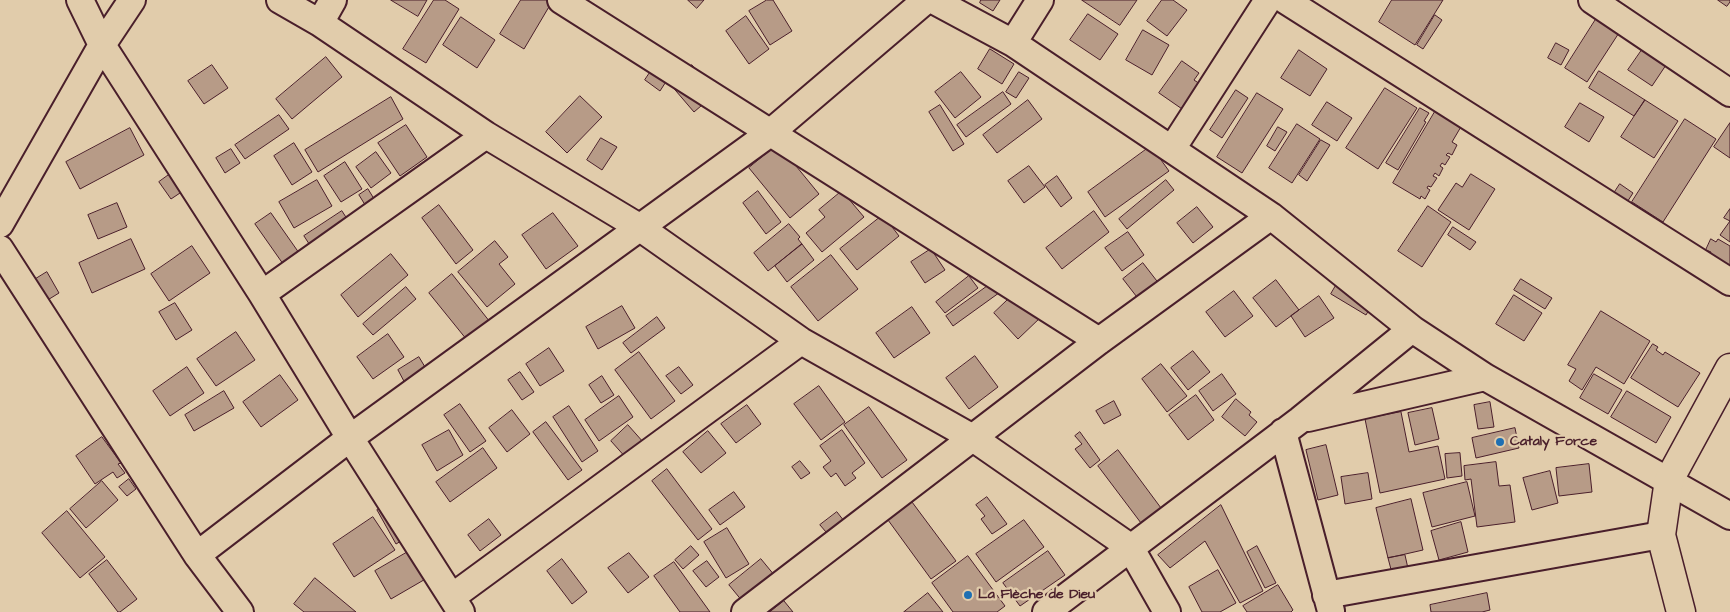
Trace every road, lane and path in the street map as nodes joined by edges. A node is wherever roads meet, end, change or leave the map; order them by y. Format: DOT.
graph roads {
  1 [pos="80,0"];
  2 [pos="132,0"];
  3 [pos="280,0"];
  4 [pos="333,0"];
  5 [pos="561,0"];
  6 [pos="926,0"];
  7 [pos="933,0"];
  8 [pos="1040,0"];
  9 [pos="1268,0"];
  10 [pos="1285,0"];
  11 [pos="1592,0"];
  12 [pos="320,23"];
  13 [pos="1013,43"];
  14 [pos="102,45"];
  15 [pos="1730,93"];
  16 [pos="770,133"];
  17 [pos="486,135"];
  18 [pos="1172,149"];
  19 [pos="1271,216"];
  20 [pos="0,224"];
  21 [pos="639,227"];
  22 [pos="0,249"];
  23 [pos="1730,282"];
  24 [pos="262,294"];
  25 [pos="1412,330"];
  26 [pos="1099,341"];
  27 [pos="801,342"];
  28 [pos="1730,368"];
  29 [pos="1485,377"];
  30 [pos="1292,426"];
  31 [pos="350,438"];
  32 [pos="973,438"];
  33 [pos="1669,480"];
  34 [pos="1730,516"];
  35 [pos="1661,535"];
  36 [pos="1130,547"];
  37 [pos="198,555"];
  38 [pos="1328,603"];
  39 [pos="457,605"];
  40 [pos="240,612"];
  41 [pos="745,612"];
  42 [pos="1046,612"];
  43 [pos="1167,612"];
  44 [pos="1681,612"];
  1 -- 14 [label="street"];
  2 -- 14 [label="street"];
  3 -- 12 [label="street"];
  4 -- 12 [label="street"];
  5 -- 16 [label="street"];
  6 -- 16 [label="street"];
  7 -- 13 [label="street"];
  8 -- 13 [label="street"];
  9 -- 18 [label="street"];
  10 -- 23 [label="street"];
  11 -- 15 [label="street"];
  12 -- 17 [label="street"];
  13 -- 18 [label="street"];
  14 -- 20 [label="street"];
  14 -- 24 [label="street"];
  16 -- 21 [label="street"];
  16 -- 26 [label="street"];
  17 -- 21 [label="street"];
  17 -- 24 [label="street"];
  18 -- 19 [label="street"];
  19 -- 25 [label="street"];
  19 -- 26 [label="street"];
  21 -- 27 [label="street"];
  21 -- 31 [label="street"];
  22 -- 37 [label="street"];
  24 -- 31 [label="street"];
  25 -- 29 [label="street"];
  25 -- 30 [label="street"];
  26 -- 32 [label="street"];
  27 -- 32 [label="street"];
  27 -- 39 [label="street"];
  28 -- 33 [label="street"];
  29 -- 30 [label="street"];
  29 -- 33 [label="street"];
  30 -- 36 [label="street"];
  30 -- 38 [label="street"];
  31 -- 37 [label="street"];
  31 -- 39 [label="street"];
  32 -- 36 [label="street"];
  32 -- 41 [label="street"];
  33 -- 34 [label="street"];
  33 -- 35 [label="street"];
  35 -- 38 [label="street"];
  35 -- 44 [label="street"];
  36 -- 42 [label="street"];
  36 -- 43 [label="street"];
  37 -- 40 [label="street"];
}
